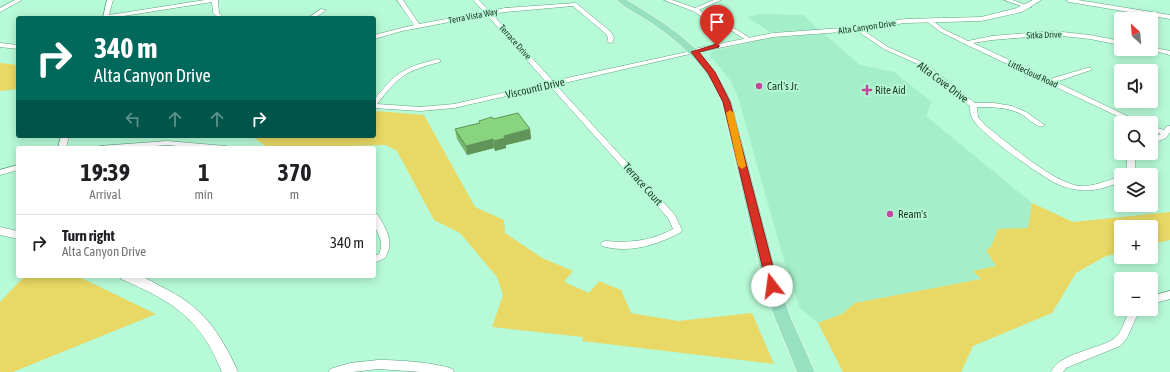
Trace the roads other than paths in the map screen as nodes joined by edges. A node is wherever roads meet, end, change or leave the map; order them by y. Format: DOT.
graph roads {
  1 [pos="19,0"];
  2 [pos="110,0"];
  3 [pos="214,0"];
  4 [pos="400,0"];
  5 [pos="476,0"];
  6 [pos="621,0"];
  7 [pos="667,0"];
  8 [pos="718,0"];
  9 [pos="1007,0"];
  10 [pos="1038,0"];
  11 [pos="1069,0"];
  12 [pos="0,5"];
  13 [pos="9,5"];
  14 [pos="1029,7"];
  15 [pos="0,10"];
  16 [pos="323,10"];
  17 [pos="695,10"];
  18 [pos="1132,11"];
  19 [pos="488,13"];
  20 [pos="106,16"];
  21 [pos="112,16"];
  22 [pos="219,16"];
  23 [pos="314,16"];
  24 [pos="1170,17"];
  25 [pos="930,21"];
  26 [pos="418,26"];
  27 [pos="858,28"];
  28 [pos="376,36"];
  29 [pos="748,39"];
  30 [pos="610,42"];
  31 [pos="1114,42"];
  32 [pos="967,43"];
  33 [pos="0,45"];
  34 [pos="16,47"];
  35 [pos="1158,51"];
  36 [pos="694,52"];
  37 [pos="1170,53"];
  38 [pos="438,61"];
  39 [pos="1089,69"];
  40 [pos="1049,82"];
  41 [pos="553,84"];
  42 [pos="376,102"];
  43 [pos="376,105"];
  44 [pos="973,105"];
  45 [pos="1123,116"];
  46 [pos="1041,125"];
  47 [pos="1158,129"];
  48 [pos="1168,131"];
  49 [pos="1158,139"];
  50 [pos="127,146"];
  51 [pos="202,146"];
  52 [pos="16,168"];
  53 [pos="0,173"];
  54 [pos="1114,182"];
  55 [pos="376,219"];
  56 [pos="0,231"];
  57 [pos="16,235"];
  58 [pos="605,244"];
  59 [pos="378,258"];
  60 [pos="130,278"];
  61 [pos="1170,295"];
  62 [pos="1158,298"];
  63 [pos="1131,316"];
  64 [pos="230,372"];
  65 [pos="334,372"];
  66 [pos="449,372"];
  67 [pos="806,372"];
  68 [pos="1056,372"];
  1 -- 13 [label="street"];
  2 -- 20 [label="street"];
  3 -- 21 [label="street"];
  3 -- 22 [label="street"];
  4 -- 26 [label="street"];
  5 -- 19 [label="street, Terrace Drive"];
  6 -- 36 [label="main road"];
  7 -- 17 [label="street"];
  8 -- 17 [label="street"];
  9 -- 14 [label="street"];
  10 -- 14 [label="street, Alta Canyon Drive"];
  11 -- 18 [label="street"];
  12 -- 13 [label="street"];
  13 -- 15 [label="street"];
  14 -- 25 [label="street, Alta Canyon Drive"];
  16 -- 23 [label="street"];
  17 -- 29 [label="street"];
  18 -- 24 [label="street"];
  19 -- 26 [label="street, Terra Vista Way"];
  19 -- 30 [label="street, Terra Vista Way"];
  19 -- 41 [label="street, Terrace Drive"];
  25 -- 27 [label="street, Alta Canyon Drive"];
  25 -- 32 [label="street, Littlecloud Road"];
  26 -- 28 [label="street, Terra Vista Way"];
  27 -- 29 [label="street, Alta Canyon Drive"];
  27 -- 44 [label="street, Alta Cove Drive"];
  29 -- 36 [label="street, Alta Canyon Drive"];
  31 -- 32 [label="street, Sitka Drive"];
  32 -- 40 [label="street, Littlecloud Road"];
  33 -- 34 [label="street"];
  35 -- 37 [label="street"];
  36 -- 41 [label="street, Viscounti Drive"];
  36 -- 67 [label="main road"];
  38 -- 42 [label="street"];
  39 -- 40 [label="street"];
  40 -- 45 [label="street, Littlecloud Road"];
  41 -- 43 [label="street, Viscounti Drive"];
  41 -- 58 [label="street, Terrace Court"];
  44 -- 46 [label="street"];
  44 -- 54 [label="street, Alta Cove Drive"];
  47 -- 48 [label="street"];
  48 -- 49 [label="street"];
  50 -- 51 [label="street"];
  52 -- 53 [label="street"];
  55 -- 59 [label="street"];
  56 -- 57 [label="street"];
  60 -- 64 [label="street"];
  61 -- 62 [label="street"];
  63 -- 68 [label="street"];
  65 -- 66 [label="street"];
}
